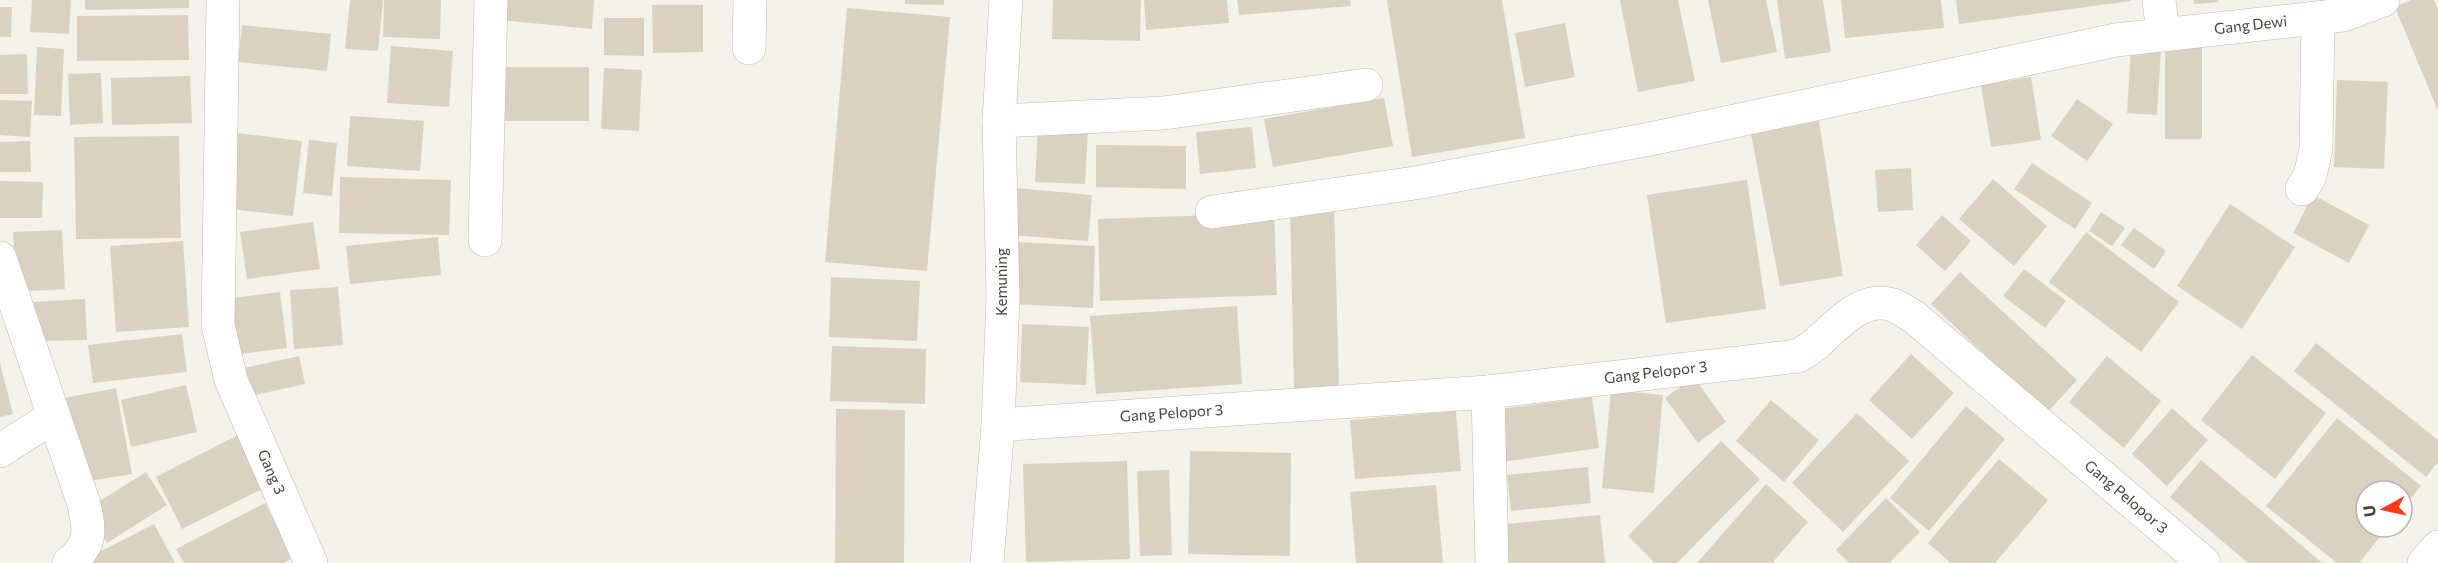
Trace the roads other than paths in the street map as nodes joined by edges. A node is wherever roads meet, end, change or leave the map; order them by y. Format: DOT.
graph roads {
  1 [pos="223,0"];
  2 [pos="491,0"];
  3 [pos="750,0"];
  4 [pos="1006,0"];
  5 [pos="2159,0"];
  6 [pos="2383,0"];
  7 [pos="2318,18"];
  8 [pos="2163,34"];
  9 [pos="749,48"];
  10 [pos="1366,85"];
  11 [pos="999,121"];
  12 [pos="2302,189"];
  13 [pos="1212,212"];
  14 [pos="485,240"];
  15 [pos="0,258"];
  16 [pos="1488,392"];
  17 [pos="54,416"];
  18 [pos="998,425"];
  19 [pos="0,451"];
  20 [pos="2438,547"];
  21 [pos="69,563"];
  22 [pos="311,563"];
  23 [pos="987,563"];
  24 [pos="1492,563"];
  25 [pos="2204,563"];
  26 [pos="2424,563"];
  1 -- 22 [label="street, Gang 3"];
  2 -- 14 [label="street"];
  3 -- 9 [label="street"];
  4 -- 11 [label="street, Kemuning"];
  5 -- 8 [label="street"];
  6 -- 7 [label="street, Gang Dewi"];
  7 -- 8 [label="street, Gang Dewi"];
  7 -- 12 [label="street"];
  8 -- 13 [label="street, Gang Dewi"];
  10 -- 11 [label="street"];
  11 -- 18 [label="street, Kemuning"];
  15 -- 17 [label="street"];
  16 -- 18 [label="street, Gang Pelopor 3"];
  16 -- 24 [label="street"];
  16 -- 25 [label="street, Gang Pelopor 3"];
  17 -- 19 [label="street"];
  17 -- 21 [label="street"];
  18 -- 23 [label="street, Kemuning"];
  20 -- 26 [label="street"];
}
